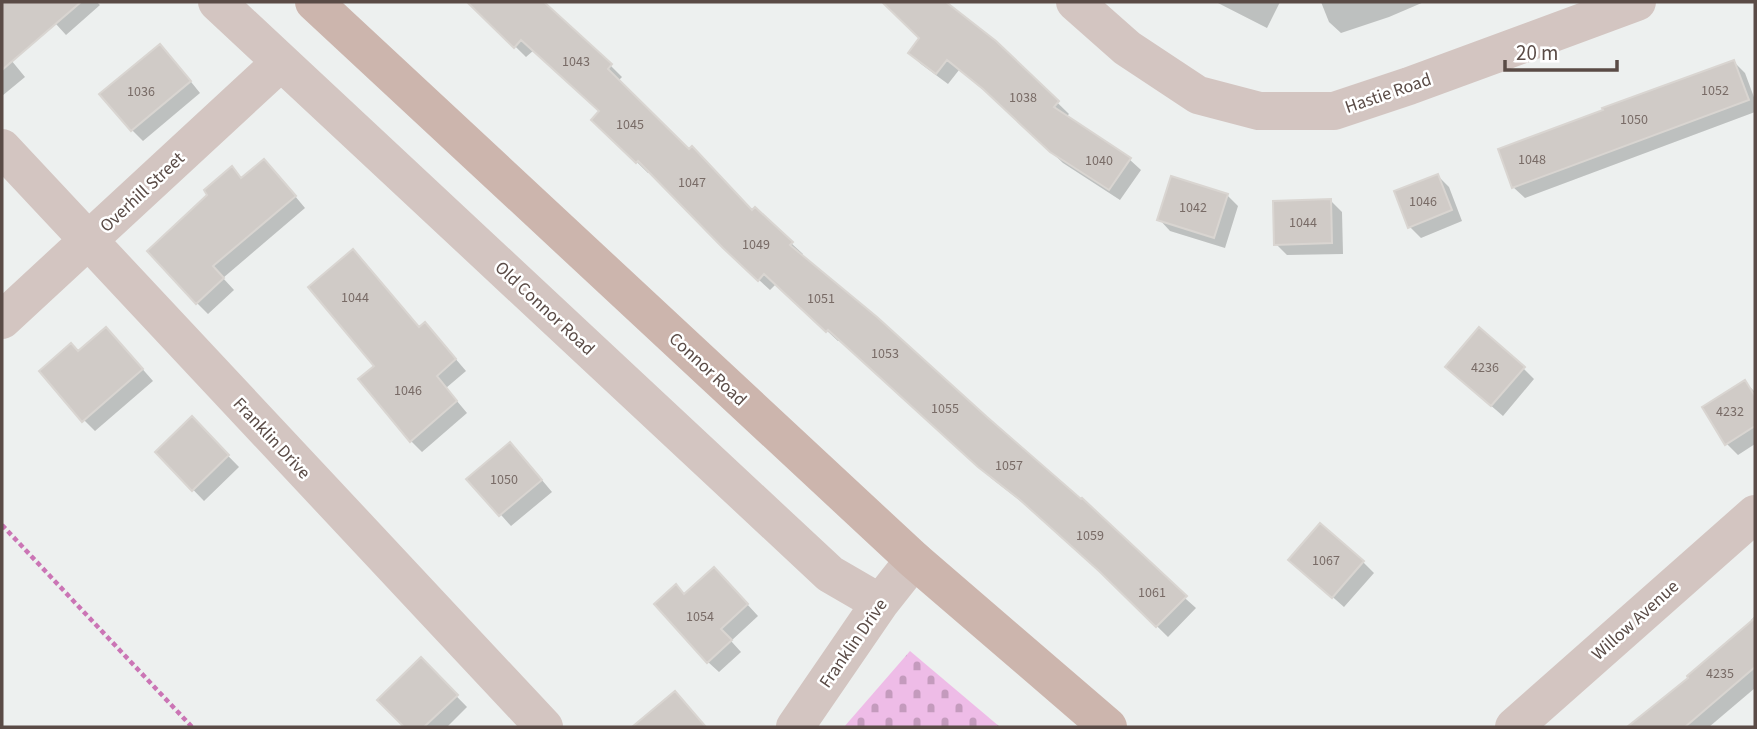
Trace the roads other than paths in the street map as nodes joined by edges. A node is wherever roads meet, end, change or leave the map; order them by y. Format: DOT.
graph roads {
  1 [pos="217,2"];
  2 [pos="314,2"];
  3 [pos="1075,2"];
  4 [pos="1637,2"];
  5 [pos="281,62"];
  6 [pos="2,148"];
  7 [pos="88,242"];
  8 [pos="2,320"];
  9 [pos="1755,514"];
  10 [pos="914,560"];
  11 [pos="880,603"];
  12 [pos="544,727"];
  13 [pos="795,727"];
  14 [pos="1108,727"];
  15 [pos="1514,727"];
  1 -- 5 [label="street, Old Connor Road"];
  2 -- 10 [label="main road, Connor Road"];
  3 -- 4 [label="street, Hastie Road"];
  5 -- 7 [label="street, Overhill Street"];
  5 -- 11 [label="street, Old Connor Road"];
  6 -- 7 [label="street, Franklin Drive"];
  7 -- 8 [label="street, Overhill Street"];
  7 -- 12 [label="street, Franklin Drive"];
  9 -- 15 [label="street, Willow Avenue"];
  10 -- 11 [label="street, Franklin Drive"];
  10 -- 14 [label="main road, Connor Road"];
  11 -- 13 [label="street, Franklin Drive"];
}
